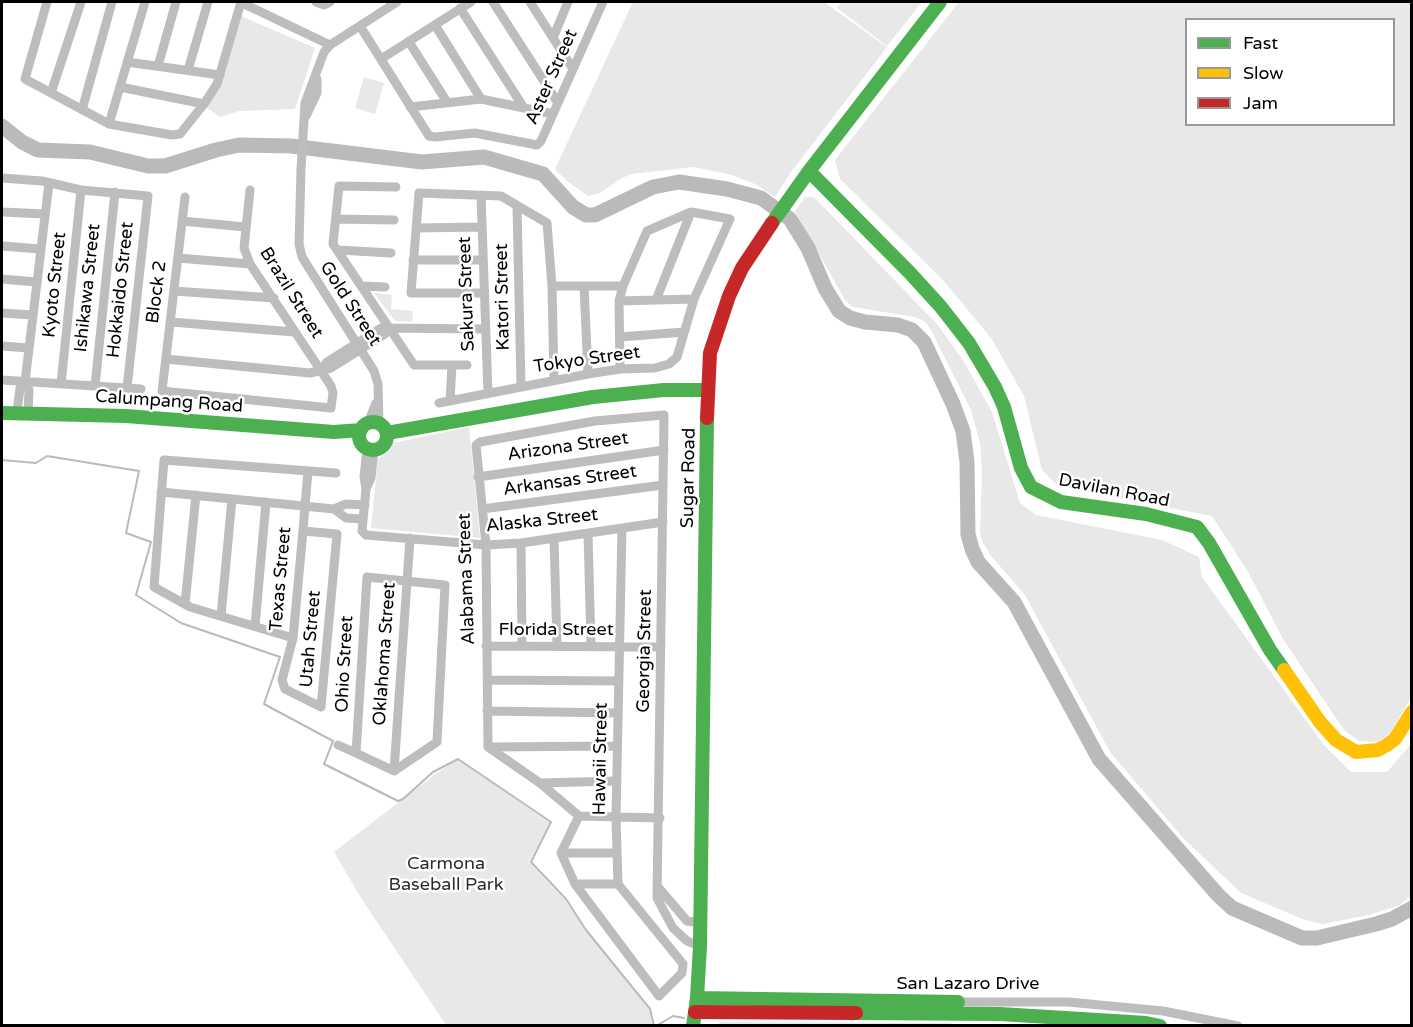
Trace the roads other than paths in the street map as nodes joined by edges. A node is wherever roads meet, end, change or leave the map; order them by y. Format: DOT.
graph roads {
  1 [pos="47,2"];
  2 [pos="81,2"];
  3 [pos="112,2"];
  4 [pos="145,2"];
  5 [pos="176,2"];
  6 [pos="208,2"];
  7 [pos="240,2"];
  8 [pos="397,2"];
  9 [pos="471,2"];
  10 [pos="493,2"];
  11 [pos="568,2"];
  12 [pos="603,2"];
  13 [pos="940,2"];
  14 [pos="531,3"];
  15 [pos="258,6"];
  16 [pos="460,8"];
  17 [pos="435,25"];
  18 [pos="360,26"];
  19 [pos="553,38"];
  20 [pos="409,42"];
  21 [pos="330,45"];
  22 [pos="381,59"];
  23 [pos="127,62"];
  24 [pos="158,66"];
  25 [pos="573,69"];
  26 [pos="188,70"];
  27 [pos="220,75"];
  28 [pos="120,87"];
  29 [pos="51,93"];
  30 [pos="482,99"];
  31 [pos="447,102"];
  32 [pos="558,103"];
  33 [pos="204,104"];
  34 [pos="410,107"];
  35 [pos="524,108"];
  36 [pos="82,110"];
  37 [pos="553,114"];
  38 [pos="109,124"];
  39 [pos="809,171"];
  40 [pos="2,178"];
  41 [pos="49,183"];
  42 [pos="396,187"];
  43 [pos="81,190"];
  44 [pos="250,190"];
  45 [pos="115,192"];
  46 [pos="481,195"];
  47 [pos="185,197"];
  48 [pos="517,207"];
  49 [pos="2,212"];
  50 [pos="692,212"];
  51 [pos="45,214"];
  52 [pos="336,219"];
  53 [pos="394,220"];
  54 [pos="182,221"];
  55 [pos="245,227"];
  56 [pos="482,227"];
  57 [pos="416,228"];
  58 [pos="2,246"];
  59 [pos="40,249"];
  60 [pos="338,250"];
  61 [pos="392,253"];
  62 [pos="178,258"];
  63 [pos="413,260"];
  64 [pos="482,260"];
  65 [pos="250,264"];
  66 [pos="2,279"];
  67 [pos="36,282"];
  68 [pos="362,286"];
  69 [pos="552,286"];
  70 [pos="584,286"];
  71 [pos="623,286"];
  72 [pos="385,287"];
  73 [pos="174,291"];
  74 [pos="483,293"];
  75 [pos="274,298"];
  76 [pos="694,299"];
  77 [pos="656,300"];
  78 [pos="619,301"];
  79 [pos="2,313"];
  80 [pos="32,315"];
  81 [pos="171,322"];
  82 [pos="389,328"];
  83 [pos="485,329"];
  84 [pos="684,332"];
  85 [pos="294,333"];
  86 [pos="620,337"];
  87 [pos="2,346"];
  88 [pos="359,346"];
  89 [pos="28,348"];
  90 [pos="166,359"];
  91 [pos="452,365"];
  92 [pos="467,365"];
  93 [pos="620,369"];
  94 [pos="321,370"];
  95 [pos="588,374"];
  96 [pos="2,380"];
  97 [pos="554,380"];
  98 [pos="25,382"];
  99 [pos="61,384"];
  100 [pos="94,386"];
  101 [pos="521,386"];
  102 [pos="127,388"];
  103 [pos="141,389"];
  104 [pos="707,390"];
  105 [pos="488,393"];
  106 [pos="450,400"];
  107 [pos="439,403"];
  108 [pos="331,408"];
  109 [pos="22,412"];
  110 [pos="2,413"];
  111 [pos="664,415"];
  112 [pos="371,435"];
  113 [pos="664,450"];
  114 [pos="308,471"];
  115 [pos="336,473"];
  116 [pos="478,477"];
  117 [pos="663,485"];
  118 [pos="161,492"];
  119 [pos="196,495"];
  120 [pos="232,499"];
  121 [pos="266,502"];
  122 [pos="364,505"];
  123 [pos="305,506"];
  124 [pos="334,509"];
  125 [pos="482,509"];
  126 [pos="363,519"];
  127 [pos="663,522"];
  128 [pos="622,528"];
  129 [pos="303,531"];
  130 [pos="588,533"];
  131 [pos="554,537"];
  132 [pos="410,538"];
  133 [pos="521,543"];
  134 [pos="486,545"];
  135 [pos="406,581"];
  136 [pos="185,604"];
  137 [pos="221,616"];
  138 [pos="255,626"];
  139 [pos="293,638"];
  140 [pos="486,646"];
  141 [pos="522,646"];
  142 [pos="557,646"];
  143 [pos="591,646"];
  144 [pos="619,646"];
  145 [pos="662,647"];
  146 [pos="487,680"];
  147 [pos="619,681"];
  148 [pos="285,689"];
  149 [pos="487,711"];
  150 [pos="1412,712"];
  151 [pos="618,713"];
  152 [pos="338,745"];
  153 [pos="617,746"];
  154 [pos="488,747"];
  155 [pos="356,753"];
  156 [pos="394,771"];
  157 [pos="617,781"];
  158 [pos="540,783"];
  159 [pos="579,816"];
  160 [pos="616,817"];
  161 [pos="660,818"];
  162 [pos="616,853"];
  163 [pos="561,854"];
  164 [pos="575,884"];
  165 [pos="618,884"];
  166 [pos="658,887"];
  167 [pos="676,907"];
  168 [pos="666,915"];
  169 [pos="700,923"];
  170 [pos="700,946"];
  171 [pos="697,998"];
  172 [pos="958,1002"];
  173 [pos="694,1019"];
  174 [pos="1160,1026"];
  175 [pos="1238,1026"];
  1 -- 29 [label="street"];
  2 -- 29 [label="street"];
  3 -- 36 [label="street"];
  4 -- 23 [label="street"];
  5 -- 24 [label="street"];
  6 -- 26 [label="street"];
  7 -- 15 [label="street"];
  7 -- 27 [label="street"];
  8 -- 18 [label="street"];
  9 -- 16 [label="street"];
  10 -- 32 [label="street"];
  11 -- 19 [label="street"];
  12 -- 25 [label="street, Aster Street"];
  13 -- 39 [label="main road, Sugar Road"];
  14 -- 19 [label="street"];
  15 -- 21 [label="street"];
  16 -- 17 [label="street"];
  16 -- 35 [label="street"];
  17 -- 20 [label="street"];
  17 -- 30 [label="street"];
  18 -- 21 [label="street"];
  18 -- 22 [label="street, Aster Street"];
  19 -- 25 [label="street"];
  20 -- 22 [label="street"];
  20 -- 31 [label="street"];
  21 -- 88 [label="street, Gold Street"];
  22 -- 34 [label="street, Aster Street"];
  23 -- 24 [label="street"];
  23 -- 28 [label="street"];
  24 -- 26 [label="street"];
  25 -- 32 [label="street, Aster Street"];
  26 -- 27 [label="street"];
  27 -- 33 [label="street"];
  28 -- 33 [label="street"];
  28 -- 38 [label="street"];
  29 -- 36 [label="street"];
  30 -- 31 [label="street"];
  30 -- 35 [label="street"];
  31 -- 34 [label="street"];
  32 -- 37 [label="street, Aster Street"];
  33 -- 38 [label="street"];
  34 -- 37 [label="street, Aster Street"];
  35 -- 37 [label="street"];
  36 -- 38 [label="street"];
  39 -- 104 [label="main road, Sugar Road"];
  39 -- 150 [label="main road, Davilan Road"];
  40 -- 41 [label="street"];
  41 -- 43 [label="street"];
  41 -- 51 [label="street"];
  42 -- 52 [label="street"];
  43 -- 45 [label="street"];
  43 -- 99 [label="street, Kyoto Street"];
  44 -- 55 [label="street, Brazil Street"];
  45 -- 100 [label="street, Ishikawa Street"];
  45 -- 102 [label="street, Hokkaido Street"];
  46 -- 48 [label="street"];
  46 -- 56 [label="street, Sakura Street"];
  46 -- 57 [label="street"];
  47 -- 54 [label="street, Block 2"];
  48 -- 69 [label="street"];
  48 -- 101 [label="street, Katori Street"];
  49 -- 51 [label="street"];
  50 -- 71 [label="street"];
  50 -- 76 [label="street, Tokyo Street"];
  50 -- 77 [label="street"];
  51 -- 59 [label="street"];
  52 -- 53 [label="street"];
  52 -- 60 [label="street"];
  54 -- 55 [label="street"];
  54 -- 62 [label="street, Block 2"];
  55 -- 65 [label="street, Brazil Street"];
  56 -- 57 [label="street"];
  56 -- 64 [label="street, Sakura Street"];
  57 -- 63 [label="street"];
  58 -- 59 [label="street"];
  59 -- 67 [label="street"];
  60 -- 61 [label="street"];
  60 -- 68 [label="street"];
  62 -- 65 [label="street"];
  62 -- 73 [label="street, Block 2"];
  63 -- 64 [label="street"];
  63 -- 74 [label="street"];
  64 -- 74 [label="street, Sakura Street"];
  65 -- 75 [label="street, Brazil Street"];
  66 -- 67 [label="street"];
  67 -- 80 [label="street"];
  68 -- 72 [label="street"];
  68 -- 82 [label="street"];
  69 -- 70 [label="street"];
  69 -- 97 [label="street"];
  70 -- 71 [label="street"];
  70 -- 95 [label="street"];
  71 -- 78 [label="street"];
  73 -- 75 [label="street"];
  73 -- 81 [label="street, Block 2"];
  74 -- 83 [label="street, Sakura Street"];
  75 -- 85 [label="street, Brazil Street"];
  76 -- 77 [label="street"];
  76 -- 84 [label="street, Tokyo Street"];
  77 -- 78 [label="street"];
  78 -- 86 [label="street"];
  79 -- 80 [label="street"];
  80 -- 89 [label="street"];
  81 -- 85 [label="street"];
  81 -- 90 [label="street, Block 2"];
  82 -- 83 [label="street"];
  82 -- 88 [label="street"];
  82 -- 91 [label="street"];
  83 -- 105 [label="street, Sakura Street"];
  84 -- 86 [label="street"];
  84 -- 93 [label="street, Tokyo Street"];
  85 -- 94 [label="street, Brazil Street"];
  86 -- 93 [label="street"];
  87 -- 89 [label="street"];
  88 -- 94 [label="street"];
  88 -- 112 [label="street, Gold Street"];
  89 -- 98 [label="street"];
  90 -- 94 [label="street"];
  90 -- 108 [label="street, Block 2"];
  91 -- 92 [label="street"];
  91 -- 106 [label="street"];
  93 -- 95 [label="street, Tokyo Street"];
  94 -- 108 [label="street, Brazil Street"];
  95 -- 97 [label="street, Tokyo Street"];
  96 -- 98 [label="street"];
  97 -- 101 [label="street, Tokyo Street"];
  98 -- 99 [label="street"];
  98 -- 109 [label="street"];
  99 -- 100 [label="street"];
  100 -- 102 [label="street"];
  101 -- 105 [label="street, Tokyo Street"];
  102 -- 103 [label="street"];
  104 -- 112 [label="main road, Calumpang Road"];
  104 -- 169 [label="main road, Sugar Road"];
  105 -- 106 [label="street, Tokyo Street"];
  106 -- 107 [label="street, Tokyo Street"];
  109 -- 110 [label="main road, Calumpang Road"];
  109 -- 112 [label="main road, Calumpang Road"];
  111 -- 113 [label="street, Georgia Street"];
  111 -- 116 [label="street, Alabama Street"];
  112 -- 122 [label="street"];
  113 -- 116 [label="street, Arizona Street"];
  113 -- 117 [label="street, Georgia Street"];
  114 -- 115 [label="street"];
  114 -- 118 [label="street"];
  114 -- 123 [label="street, Texas Street"];
  116 -- 125 [label="street, Alabama Street"];
  117 -- 125 [label="street, Arkansas Street"];
  117 -- 127 [label="street, Georgia Street"];
  118 -- 119 [label="street"];
  118 -- 136 [label="street"];
  119 -- 120 [label="street"];
  119 -- 136 [label="street"];
  120 -- 121 [label="street"];
  120 -- 137 [label="street"];
  121 -- 123 [label="street"];
  121 -- 138 [label="street"];
  122 -- 124 [label="street"];
  122 -- 126 [label="street"];
  123 -- 124 [label="street"];
  123 -- 129 [label="street, Texas Street"];
  124 -- 126 [label="street"];
  125 -- 134 [label="street, Alabama Street"];
  126 -- 132 [label="street, Alaska Street"];
  127 -- 128 [label="street, Alaska Street"];
  127 -- 145 [label="street, Georgia Street"];
  128 -- 130 [label="street, Alaska Street"];
  128 -- 144 [label="street, Hawaii Street"];
  129 -- 139 [label="street, Texas Street"];
  129 -- 148 [label="street, Utah Street"];
  130 -- 131 [label="street, Alaska Street"];
  130 -- 143 [label="street"];
  131 -- 133 [label="street, Alaska Street"];
  131 -- 142 [label="street"];
  132 -- 134 [label="street, Alaska Street"];
  132 -- 135 [label="street, Oklahoma Street"];
  133 -- 134 [label="street, Alaska Street"];
  133 -- 141 [label="street"];
  134 -- 140 [label="street, Alabama Street"];
  135 -- 155 [label="street, Ohio Street"];
  135 -- 156 [label="street, Oklahoma Street"];
  135 -- 156 [label="street"];
  136 -- 137 [label="street"];
  137 -- 138 [label="street"];
  138 -- 139 [label="street"];
  139 -- 148 [label="street, Texas Street"];
  140 -- 141 [label="street, Florida Street"];
  140 -- 146 [label="street, Alabama Street"];
  141 -- 142 [label="street, Florida Street"];
  142 -- 143 [label="street, Florida Street"];
  143 -- 144 [label="street, Florida Street"];
  144 -- 145 [label="street, Florida Street"];
  144 -- 147 [label="street, Hawaii Street"];
  145 -- 161 [label="street, Georgia Street"];
  146 -- 147 [label="street"];
  146 -- 149 [label="street, Alabama Street"];
  147 -- 151 [label="street, Hawaii Street"];
  149 -- 151 [label="street"];
  149 -- 154 [label="street, Alabama Street"];
  151 -- 153 [label="street, Hawaii Street"];
  152 -- 155 [label="street"];
  153 -- 154 [label="street"];
  153 -- 157 [label="street, Hawaii Street"];
  154 -- 158 [label="street"];
  155 -- 156 [label="street"];
  157 -- 158 [label="street"];
  157 -- 160 [label="street, Hawaii Street"];
  158 -- 159 [label="street"];
  159 -- 160 [label="street"];
  159 -- 163 [label="street"];
  160 -- 161 [label="street"];
  160 -- 162 [label="street, Hawaii Street"];
  161 -- 166 [label="street, Georgia Street"];
  162 -- 163 [label="street"];
  162 -- 165 [label="street, Hawaii Street"];
  163 -- 164 [label="street"];
  164 -- 165 [label="street"];
  164 -- 165 [label="street"];
  166 -- 167 [label="street"];
  166 -- 168 [label="street, Georgia Street"];
  167 -- 168 [label="street"];
  167 -- 169 [label="street"];
  168 -- 170 [label="street, Georgia Street"];
  169 -- 170 [label="main road, Sugar Road"];
  170 -- 171 [label="main road, Sugar Road"];
  171 -- 172 [label="main road, San Lazaro Drive"];
  171 -- 173 [label="main road, Sugar Road"];
  172 -- 175 [label="street, San Lazaro Drive"];
  173 -- 174 [label="main road, San Lazaro Drive"];
}
